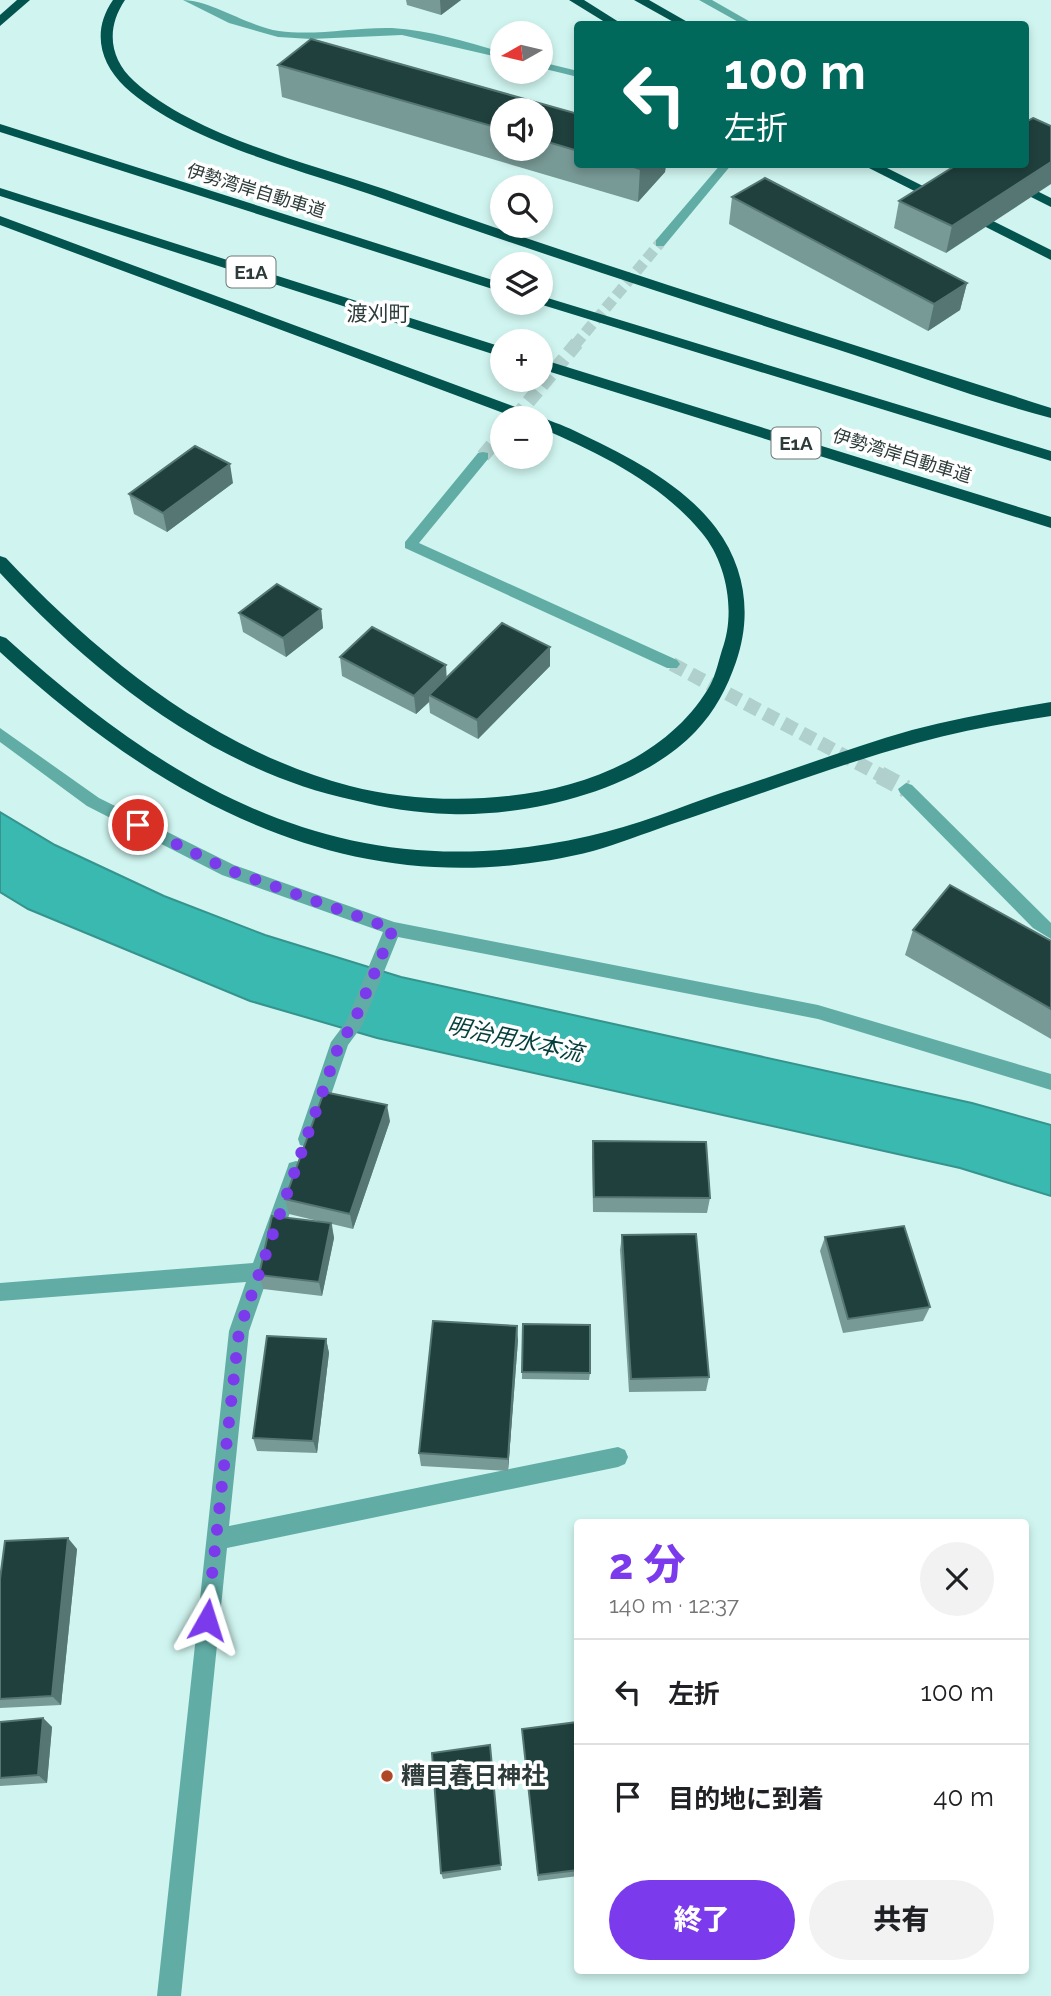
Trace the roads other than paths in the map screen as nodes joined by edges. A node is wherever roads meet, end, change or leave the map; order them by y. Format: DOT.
graph roads {
  1 [pos="24,0"];
  2 [pos="119,0"];
  3 [pos="188,0"];
  4 [pos="575,0"];
  5 [pos="640,0"];
  6 [pos="704,0"];
  7 [pos="611,21"];
  8 [pos="679,21"];
  9 [pos="743,21"];
  10 [pos="0,22"];
  11 [pos="490,52"];
  12 [pos="553,68"];
  13 [pos="574,73"];
  14 [pos="2,129"];
  15 [pos="724,168"];
  16 [pos="875,168"];
  17 [pos="979,168"];
  18 [pos="0,192"];
  19 [pos="1051,203"];
  20 [pos="0,220"];
  21 [pos="660,243"];
  22 [pos="1051,256"];
  23 [pos="490,284"];
  24 [pos="553,304"];
  25 [pos="490,348"];
  26 [pos="553,368"];
  27 [pos="499,406"];
  28 [pos="1051,413"];
  29 [pos="553,428"];
  30 [pos="483,456"];
  31 [pos="1051,456"];
  32 [pos="1051,523"];
  33 [pos="0,562"];
  34 [pos="0,642"];
  35 [pos="672,664"];
  36 [pos="1051,709"];
  37 [pos="0,734"];
  38 [pos="906,789"];
  39 [pos="393,929"];
  40 [pos="1051,932"];
  41 [pos="1051,1083"];
  42 [pos="258,1272"];
  43 [pos="0,1292"];
  44 [pos="618,1457"];
  45 [pos="215,1540"];
  46 [pos="169,1996"];
  1 -- 10 [label="highway"];
  2 -- 28 [label="highway"];
  3 -- 11 [label="street"];
  4 -- 7 [label="highway"];
  5 -- 8 [label="highway"];
  6 -- 9 [label="street"];
  12 -- 13 [label="street"];
  14 -- 23 [label="highway, 伊勢湾岸自動車道"];
  15 -- 21 [label="street"];
  16 -- 22 [label="highway"];
  17 -- 19 [label="highway"];
  18 -- 25 [label="highway, E1A"];
  20 -- 27 [label="highway"];
  24 -- 31 [label="highway"];
  26 -- 32 [label="highway, 伊勢湾岸自動車道 / E1A"];
  29 -- 33 [label="highway"];
  30 -- 35 [label="street"];
  34 -- 36 [label="highway"];
  37 -- 39 [label="street"];
  38 -- 40 [label="street"];
  39 -- 41 [label="street"];
  39 -- 42 [label="street"];
  42 -- 43 [label="street"];
  42 -- 45 [label="street"];
  44 -- 45 [label="street"];
  45 -- 46 [label="street"];
}
